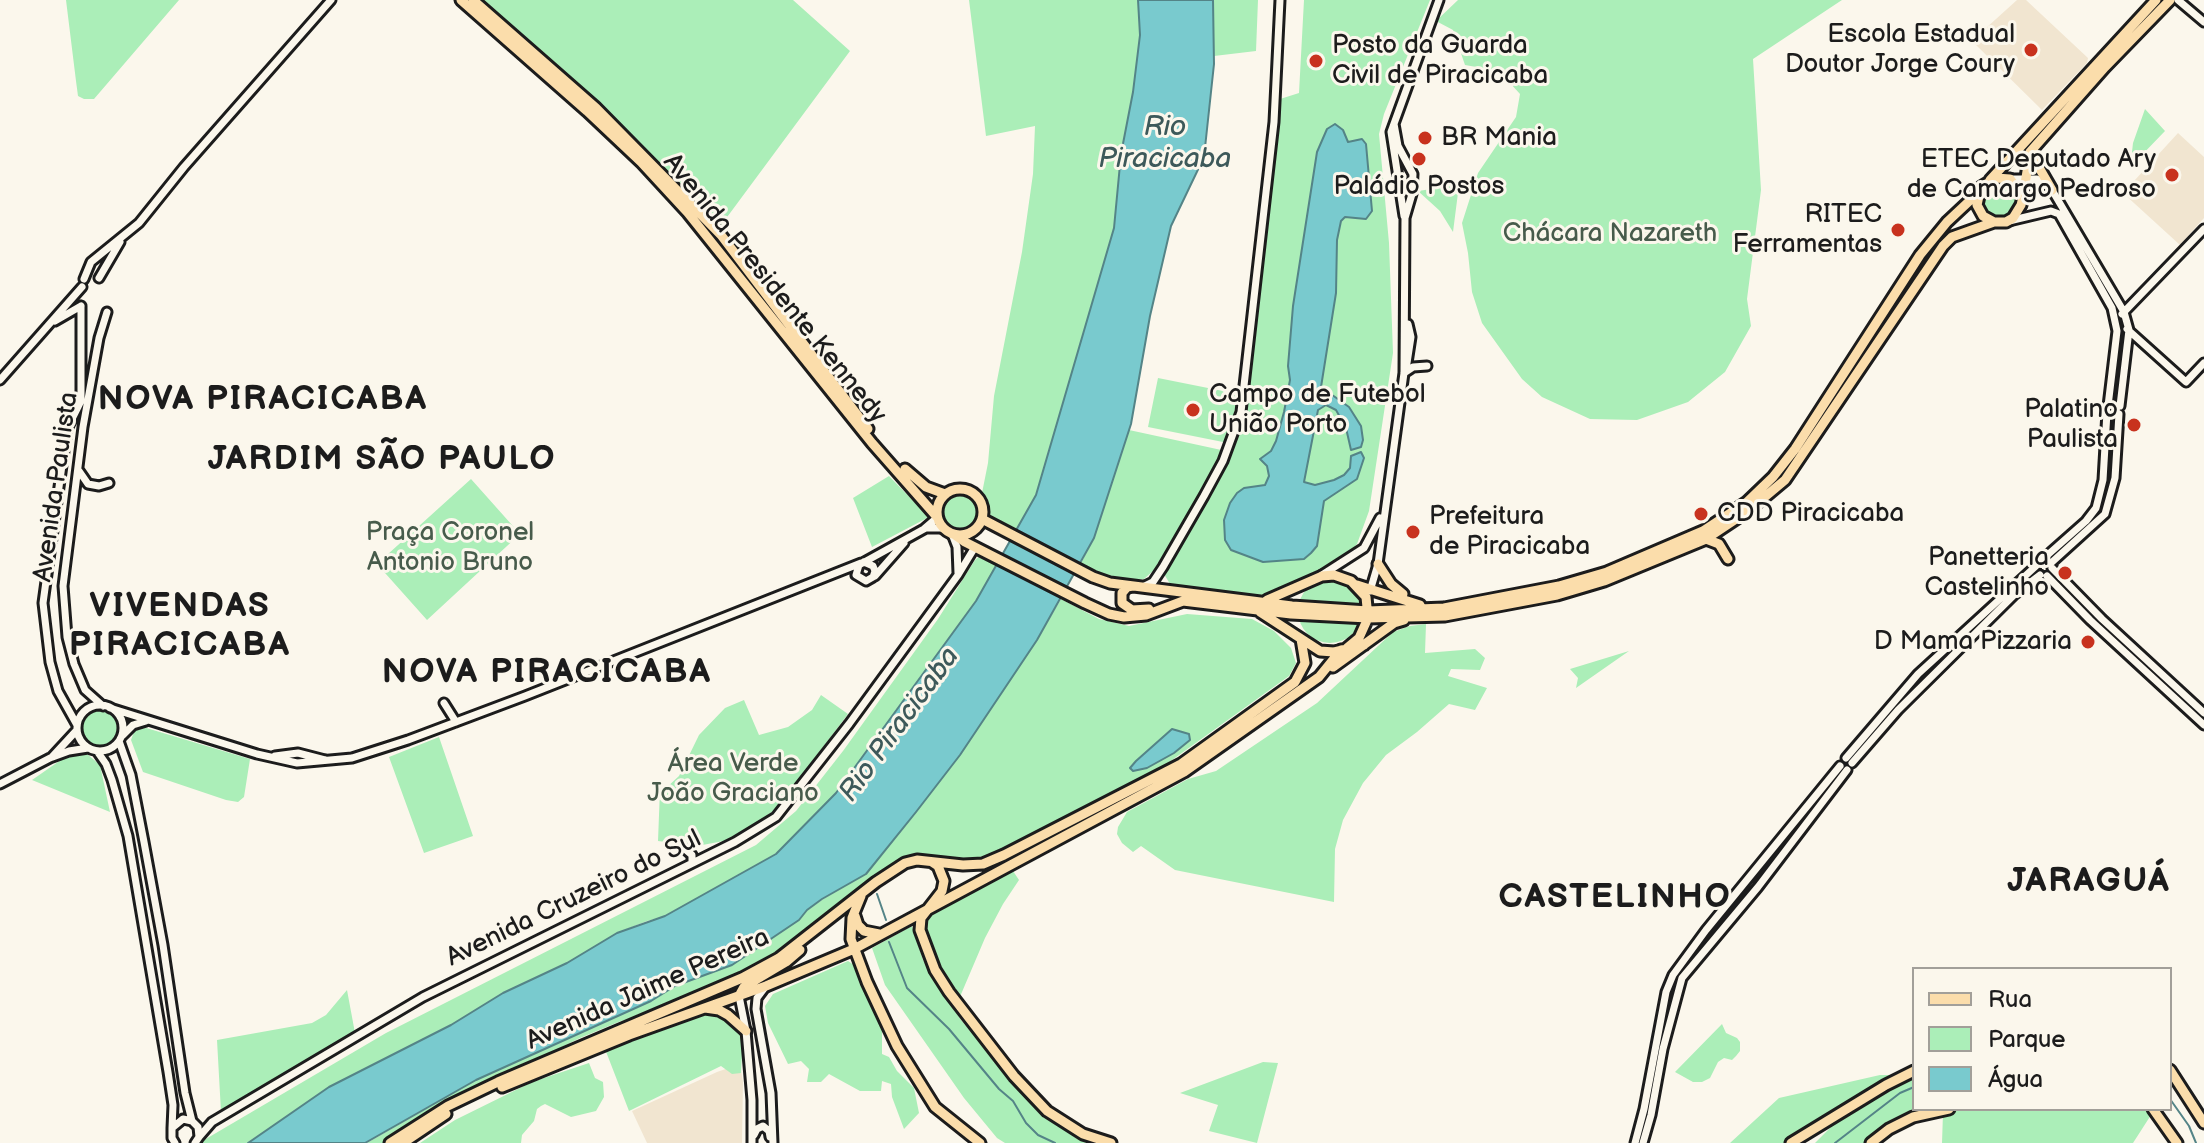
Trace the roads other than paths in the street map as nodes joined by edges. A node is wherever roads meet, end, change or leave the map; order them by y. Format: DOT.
graph roads {
  1 [pos="331,0"];
  2 [pos="461,0"];
  3 [pos="473,0"];
  4 [pos="1280,0"];
  5 [pos="1439,0"];
  6 [pos="2156,0"];
  7 [pos="2170,0"];
  8 [pos="2178,0"];
  9 [pos="2204,22"];
  10 [pos="1394,124"];
  11 [pos="2030,152"];
  12 [pos="1413,174"];
  13 [pos="1397,177"];
  14 [pos="2010,179"];
  15 [pos="2025,179"];
  16 [pos="1990,180"];
  17 [pos="1398,187"];
  18 [pos="2052,190"];
  19 [pos="1979,192"];
  20 [pos="2023,197"];
  21 [pos="1410,199"];
  22 [pos="1405,218"];
  23 [pos="1994,222"];
  24 [pos="2006,222"];
  25 [pos="2204,229"];
  26 [pos="123,239"];
  27 [pos="99,278"];
  28 [pos="1406,311"];
  29 [pos="107,312"];
  30 [pos="2124,312"];
  31 [pos="2116,324"];
  32 [pos="48,325"];
  33 [pos="1405,326"];
  34 [pos="2129,330"];
  35 [pos="1411,337"];
  36 [pos="2204,363"];
  37 [pos="1427,366"];
  38 [pos="1404,373"];
  39 [pos="0,380"];
  40 [pos="2107,409"];
  41 [pos="2119,410"];
  42 [pos="77,466"];
  43 [pos="109,483"];
  44 [pos="945,494"];
  45 [pos="1383,513"];
  46 [pos="938,517"];
  47 [pos="981,521"];
  48 [pos="924,529"];
  49 [pos="950,532"];
  50 [pos="908,538"];
  51 [pos="1706,539"];
  52 [pos="975,547"];
  53 [pos="1728,559"];
  54 [pos="863,563"];
  55 [pos="1378,564"];
  56 [pos="2047,568"];
  57 [pos="837,575"];
  58 [pos="958,575"];
  59 [pos="1322,576"];
  60 [pos="873,577"];
  61 [pos="858,578"];
  62 [pos="1306,583"];
  63 [pos="1355,585"];
  64 [pos="63,586"];
  65 [pos="1137,587"];
  66 [pos="44,588"];
  67 [pos="1371,588"];
  68 [pos="1255,606"];
  69 [pos="1164,607"];
  70 [pos="1427,607"];
  71 [pos="1292,610"];
  72 [pos="1368,610"];
  73 [pos="1415,618"];
  74 [pos="1300,638"];
  75 [pos="1364,645"];
  76 [pos="1344,649"];
  77 [pos="1319,677"];
  78 [pos="444,703"];
  79 [pos="106,707"];
  80 [pos="2204,713"];
  81 [pos="156,721"];
  82 [pos="456,722"];
  83 [pos="2204,725"];
  84 [pos="77,727"];
  85 [pos="120,738"];
  86 [pos="88,748"];
  87 [pos="97,751"];
  88 [pos="50,758"];
  89 [pos="1846,764"];
  90 [pos="0,784"];
  91 [pos="685,849"];
  92 [pos="929,861"];
  93 [pos="692,863"];
  94 [pos="862,893"];
  95 [pos="928,907"];
  96 [pos="856,908"];
  97 [pos="159,922"];
  98 [pos="145,925"];
  99 [pos="821,927"];
  100 [pos="882,933"];
  101 [pos="163,945"];
  102 [pos="149,948"];
  103 [pos="854,949"];
  104 [pos="766,986"];
  105 [pos="739,996"];
  106 [pos="698,1009"];
  107 [pos="746,1031"];
  108 [pos="1912,1072"];
  109 [pos="2172,1073"];
  110 [pos="173,1105"];
  111 [pos="188,1106"];
  112 [pos="1940,1111"];
  113 [pos="2154,1111"];
  114 [pos="192,1121"];
  115 [pos="212,1122"];
  116 [pos="2204,1123"];
  117 [pos="171,1131"];
  118 [pos="197,1140"];
  119 [pos="753,1140"];
  120 [pos="165,1143"];
  121 [pos="175,1143"];
  122 [pos="390,1143"];
  123 [pos="403,1143"];
  124 [pos="772,1143"];
  125 [pos="980,1143"];
  126 [pos="1111,1143"];
  127 [pos="1635,1143"];
  128 [pos="1643,1143"];
  129 [pos="1791,1143"];
  130 [pos="1871,1143"];
  131 [pos="2177,1143"];
  1 -- 26 [label="street"];
  2 -- 46 [label="main road, Avenida Presidente Kennedy"];
  3 -- 44 [label="main road, Avenida Presidente Kennedy"];
  4 -- 65 [label="street"];
  5 -- 10 [label="street"];
  6 -- 16 [label="main road"];
  7 -- 11 [label="main road"];
  8 -- 9 [label="street"];
  10 -- 12 [label="street"];
  10 -- 13 [label="street"];
  11 -- 15 [label="main road"];
  11 -- 18 [label="main road"];
  12 -- 13 [label="street"];
  12 -- 21 [label="street"];
  13 -- 17 [label="street"];
  14 -- 15 [label="street"];
  14 -- 16 [label="main road"];
  14 -- 20 [label="main road"];
  15 -- 18 [label="street"];
  15 -- 20 [label="main road"];
  16 -- 19 [label="main road"];
  17 -- 21 [label="street"];
  17 -- 22 [label="street"];
  18 -- 30 [label="street"];
  19 -- 23 [label="main road"];
  19 -- 70 [label="main road"];
  20 -- 24 [label="main road"];
  21 -- 22 [label="street"];
  22 -- 28 [label="street"];
  23 -- 24 [label="main road"];
  23 -- 51 [label="main road"];
  24 -- 31 [label="street"];
  25 -- 30 [label="street"];
  26 -- 27 [label="street"];
  26 -- 32 [label="street"];
  28 -- 33 [label="street"];
  28 -- 35 [label="street"];
  29 -- 42 [label="street, Avenida Paulista"];
  30 -- 31 [label="street"];
  30 -- 34 [label="street"];
  31 -- 34 [label="street"];
  31 -- 40 [label="street"];
  32 -- 39 [label="street"];
  32 -- 66 [label="street, Avenida Paulista"];
  33 -- 35 [label="street"];
  33 -- 38 [label="street"];
  34 -- 36 [label="street"];
  34 -- 41 [label="street"];
  35 -- 38 [label="street"];
  37 -- 38 [label="street"];
  38 -- 45 [label="street"];
  40 -- 41 [label="street"];
  40 -- 56 [label="street"];
  41 -- 56 [label="street"];
  42 -- 43 [label="street"];
  42 -- 64 [label="street, Avenida Paulista"];
  44 -- 46 [label="main road"];
  44 -- 47 [label="main road"];
  45 -- 55 [label="street"];
  45 -- 59 [label="street"];
  46 -- 48 [label="street"];
  46 -- 49 [label="main road"];
  47 -- 49 [label="main road"];
  47 -- 52 [label="main road"];
  47 -- 65 [label="main road"];
  48 -- 49 [label="street"];
  48 -- 50 [label="street"];
  49 -- 52 [label="main road"];
  49 -- 58 [label="street"];
  50 -- 54 [label="street"];
  50 -- 60 [label="street"];
  51 -- 53 [label="main road"];
  51 -- 73 [label="main road"];
  52 -- 58 [label="street, Avenida Cruzeiro do Sul"];
  52 -- 69 [label="main road"];
  54 -- 57 [label="street"];
  54 -- 60 [label="street"];
  54 -- 61 [label="street"];
  55 -- 67 [label="street"];
  55 -- 70 [label="main road"];
  56 -- 80 [label="street"];
  56 -- 83 [label="street"];
  56 -- 89 [label="street"];
  56 -- 89 [label="street"];
  57 -- 61 [label="street"];
  57 -- 82 [label="street"];
  58 -- 93 [label="street, Avenida Cruzeiro do Sul"];
  59 -- 62 [label="main road"];
  59 -- 63 [label="main road"];
  60 -- 61 [label="street"];
  62 -- 68 [label="main road"];
  62 -- 71 [label="main road"];
  63 -- 67 [label="main road"];
  63 -- 72 [label="main road"];
  64 -- 66 [label="street"];
  64 -- 79 [label="street, Avenida Paulista"];
  65 -- 68 [label="main road"];
  65 -- 69 [label="main road"];
  66 -- 84 [label="street, Avenida Paulista"];
  67 -- 70 [label="main road"];
  67 -- 72 [label="street"];
  68 -- 69 [label="main road"];
  68 -- 71 [label="main road"];
  68 -- 74 [label="main road"];
  70 -- 72 [label="main road"];
  71 -- 72 [label="main road"];
  71 -- 74 [label="main road"];
  72 -- 73 [label="main road"];
  72 -- 76 [label="main road, Avenida Jaime Pereira"];
  73 -- 75 [label="main road"];
  74 -- 76 [label="main road"];
  74 -- 92 [label="main road, Avenida Jaime Pereira"];
  75 -- 76 [label="main road"];
  75 -- 77 [label="main road"];
  76 -- 77 [label="main road, Avenida Jaime Pereira"];
  77 -- 95 [label="main road, Avenida Jaime Pereira"];
  78 -- 82 [label="street"];
  79 -- 81 [label="street"];
  79 -- 84 [label="street"];
  79 -- 85 [label="street"];
  81 -- 82 [label="street"];
  81 -- 85 [label="street"];
  84 -- 86 [label="street"];
  84 -- 88 [label="street"];
  85 -- 87 [label="street"];
  85 -- 97 [label="street"];
  86 -- 87 [label="street"];
  86 -- 88 [label="street"];
  87 -- 98 [label="street"];
  88 -- 90 [label="street"];
  89 -- 127 [label="street"];
  89 -- 128 [label="street"];
  91 -- 93 [label="street"];
  92 -- 94 [label="main road, Avenida Jaime Pereira"];
  92 -- 95 [label="main road"];
  93 -- 115 [label="street, Avenida Cruzeiro do Sul"];
  94 -- 96 [label="main road"];
  94 -- 99 [label="main road, Avenida Jaime Pereira"];
  95 -- 100 [label="main road, Avenida Jaime Pereira"];
  95 -- 126 [label="main road"];
  96 -- 100 [label="main road"];
  96 -- 103 [label="main road"];
  97 -- 98 [label="street"];
  97 -- 101 [label="street"];
  98 -- 102 [label="street"];
  99 -- 105 [label="main road"];
  99 -- 122 [label="main road, Avenida Jaime Pereira"];
  100 -- 103 [label="main road, Avenida Jaime Pereira"];
  101 -- 102 [label="street"];
  101 -- 111 [label="street"];
  102 -- 110 [label="street"];
  103 -- 104 [label="main road, Avenida Jaime Pereira"];
  103 -- 125 [label="main road"];
  104 -- 105 [label="main road, Avenida Jaime Pereira"];
  104 -- 124 [label="street"];
  105 -- 106 [label="main road, Avenida Jaime Pereira"];
  105 -- 107 [label="street"];
  106 -- 107 [label="main road"];
  106 -- 123 [label="main road, Avenida Jaime Pereira"];
  107 -- 119 [label="street"];
  108 -- 129 [label="main road"];
  109 -- 116 [label="main road"];
  110 -- 111 [label="street"];
  110 -- 117 [label="street"];
  111 -- 114 [label="street"];
  112 -- 130 [label="main road"];
  113 -- 131 [label="main road"];
  114 -- 115 [label="street"];
  114 -- 117 [label="street"];
  114 -- 118 [label="street"];
  115 -- 118 [label="street, Avenida Cruzeiro do Sul"];
  117 -- 120 [label="street"];
  117 -- 121 [label="street"];
  119 -- 124 [label="street"];
}
